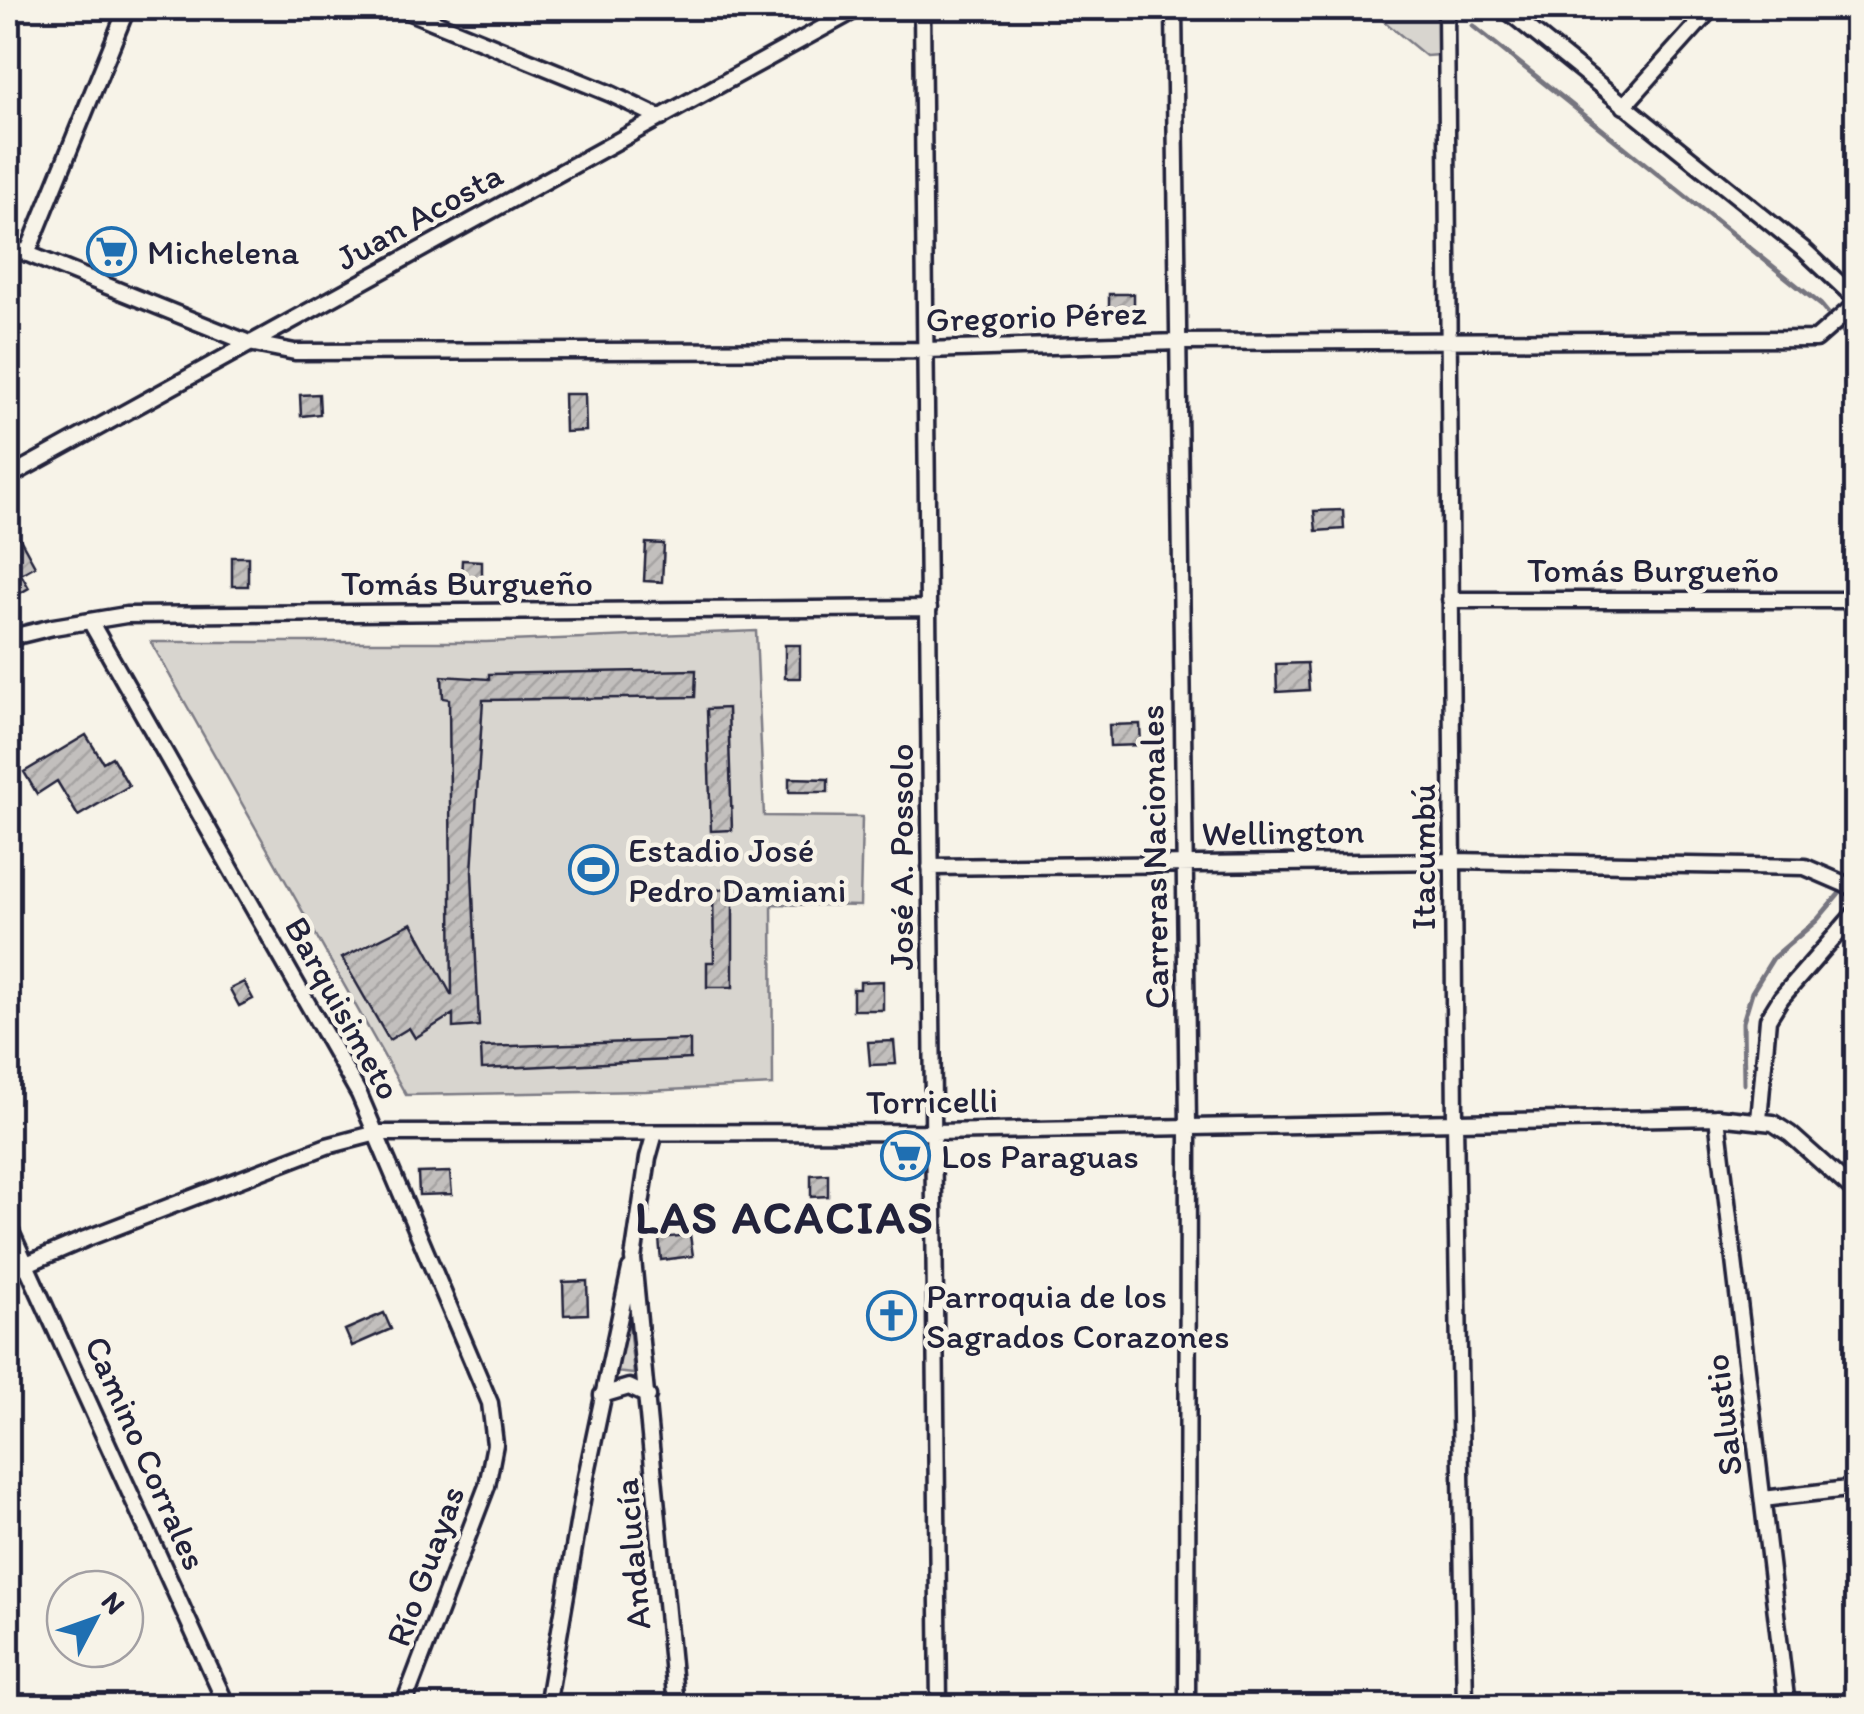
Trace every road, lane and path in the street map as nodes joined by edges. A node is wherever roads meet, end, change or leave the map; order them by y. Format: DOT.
graph roads {
  1 [pos="127,8"];
  2 [pos="400,8"];
  3 [pos="859,8"];
  4 [pos="922,8"];
  5 [pos="1174,8"];
  6 [pos="1446,8"];
  7 [pos="1504,8"];
  8 [pos="1712,8"];
  9 [pos="1624,106"];
  10 [pos="661,118"];
  11 [pos="8,246"];
  12 [pos="27,254"];
  13 [pos="1856,302"];
  14 [pos="1178,342"];
  15 [pos="249,343"];
  16 [pos="1450,343"];
  17 [pos="926,350"];
  18 [pos="8,476"];
  19 [pos="1450,600"];
  20 [pos="1856,600"];
  21 [pos="929,608"];
  22 [pos="90,621"];
  23 [pos="8,638"];
  24 [pos="1452,860"];
  25 [pos="1184,864"];
  26 [pos="930,867"];
  27 [pos="1856,889"];
  28 [pos="1856,912"];
  29 [pos="1716,1117"];
  30 [pos="1760,1120"];
  31 [pos="1455,1122"];
  32 [pos="1188,1125"];
  33 [pos="378,1132"];
  34 [pos="933,1132"];
  35 [pos="656,1133"];
  36 [pos="1856,1193"];
  37 [pos="8,1226"];
  38 [pos="633,1259"];
  39 [pos="26,1265"];
  40 [pos="8,1272"];
  41 [pos="602,1394"];
  42 [pos="648,1396"];
  43 [pos="495,1444"];
  44 [pos="1856,1488"];
  45 [pos="1764,1499"];
  46 [pos="227,1706"];
  47 [pos="403,1706"];
  48 [pos="547,1706"];
  49 [pos="676,1706"];
  50 [pos="939,1706"];
  51 [pos="1188,1706"];
  52 [pos="1465,1706"];
  53 [pos="1787,1706"];
  1 -- 12 [label="street"];
  2 -- 10 [label="street"];
  3 -- 10 [label="street, Juan Acosta"];
  4 -- 17 [label="street, José A. Possolo"];
  5 -- 14 [label="street, Carreras Nacionales"];
  6 -- 16 [label="street, Itacumbú"];
  7 -- 9 [label="street"];
  8 -- 9 [label="street"];
  9 -- 13 [label="street"];
  10 -- 15 [label="street, Juan Acosta"];
  11 -- 12 [label="street, Gregorio Pérez"];
  12 -- 15 [label="street, Gregorio Pérez"];
  13 -- 16 [label="street, Gregorio Pérez"];
  14 -- 16 [label="street, Gregorio Pérez"];
  14 -- 17 [label="street, Gregorio Pérez"];
  14 -- 25 [label="street, Carreras Nacionales"];
  15 -- 17 [label="street, Gregorio Pérez"];
  15 -- 18 [label="street, Juan Acosta"];
  16 -- 19 [label="street, Itacumbú"];
  17 -- 21 [label="street, José A. Possolo"];
  19 -- 20 [label="street, Tomás Burgueño"];
  19 -- 24 [label="street, Itacumbú"];
  21 -- 22 [label="street, Tomás Burgueño"];
  21 -- 26 [label="street, José A. Possolo"];
  22 -- 23 [label="street, Tomás Burgueño"];
  22 -- 33 [label="street, Barquisimeto"];
  24 -- 25 [label="street, Wellington"];
  24 -- 27 [label="street, Wellington"];
  24 -- 31 [label="street, Itacumbú"];
  25 -- 26 [label="street, Wellington"];
  25 -- 32 [label="street, Carreras Nacionales"];
  26 -- 34 [label="street, José A. Possolo"];
  28 -- 30 [label="street"];
  29 -- 30 [label="street, Torricelli"];
  29 -- 31 [label="street, Torricelli"];
  29 -- 45 [label="street, Salustio"];
  30 -- 36 [label="street, Torricelli"];
  31 -- 32 [label="street, Torricelli"];
  31 -- 52 [label="street, Itacumbú"];
  32 -- 34 [label="street, Torricelli"];
  32 -- 51 [label="street, Carreras Nacionales"];
  33 -- 35 [label="street, Torricelli"];
  33 -- 39 [label="street, Torricelli"];
  33 -- 43 [label="street, Barquisimeto"];
  34 -- 35 [label="street, Torricelli"];
  34 -- 50 [label="street, José A. Possolo"];
  35 -- 38 [label="street, Andalucía"];
  37 -- 39 [label="street, Camino Corrales"];
  38 -- 41 [label="street"];
  38 -- 42 [label="street, Andalucía"];
  39 -- 40 [label="street, Torricelli"];
  39 -- 46 [label="street, Camino Corrales"];
  41 -- 42 [label="street"];
  41 -- 48 [label="street"];
  42 -- 49 [label="street, Andalucía"];
  43 -- 47 [label="street, Río Guayas"];
  44 -- 45 [label="street"];
  45 -- 53 [label="street, Salustio"];
}
